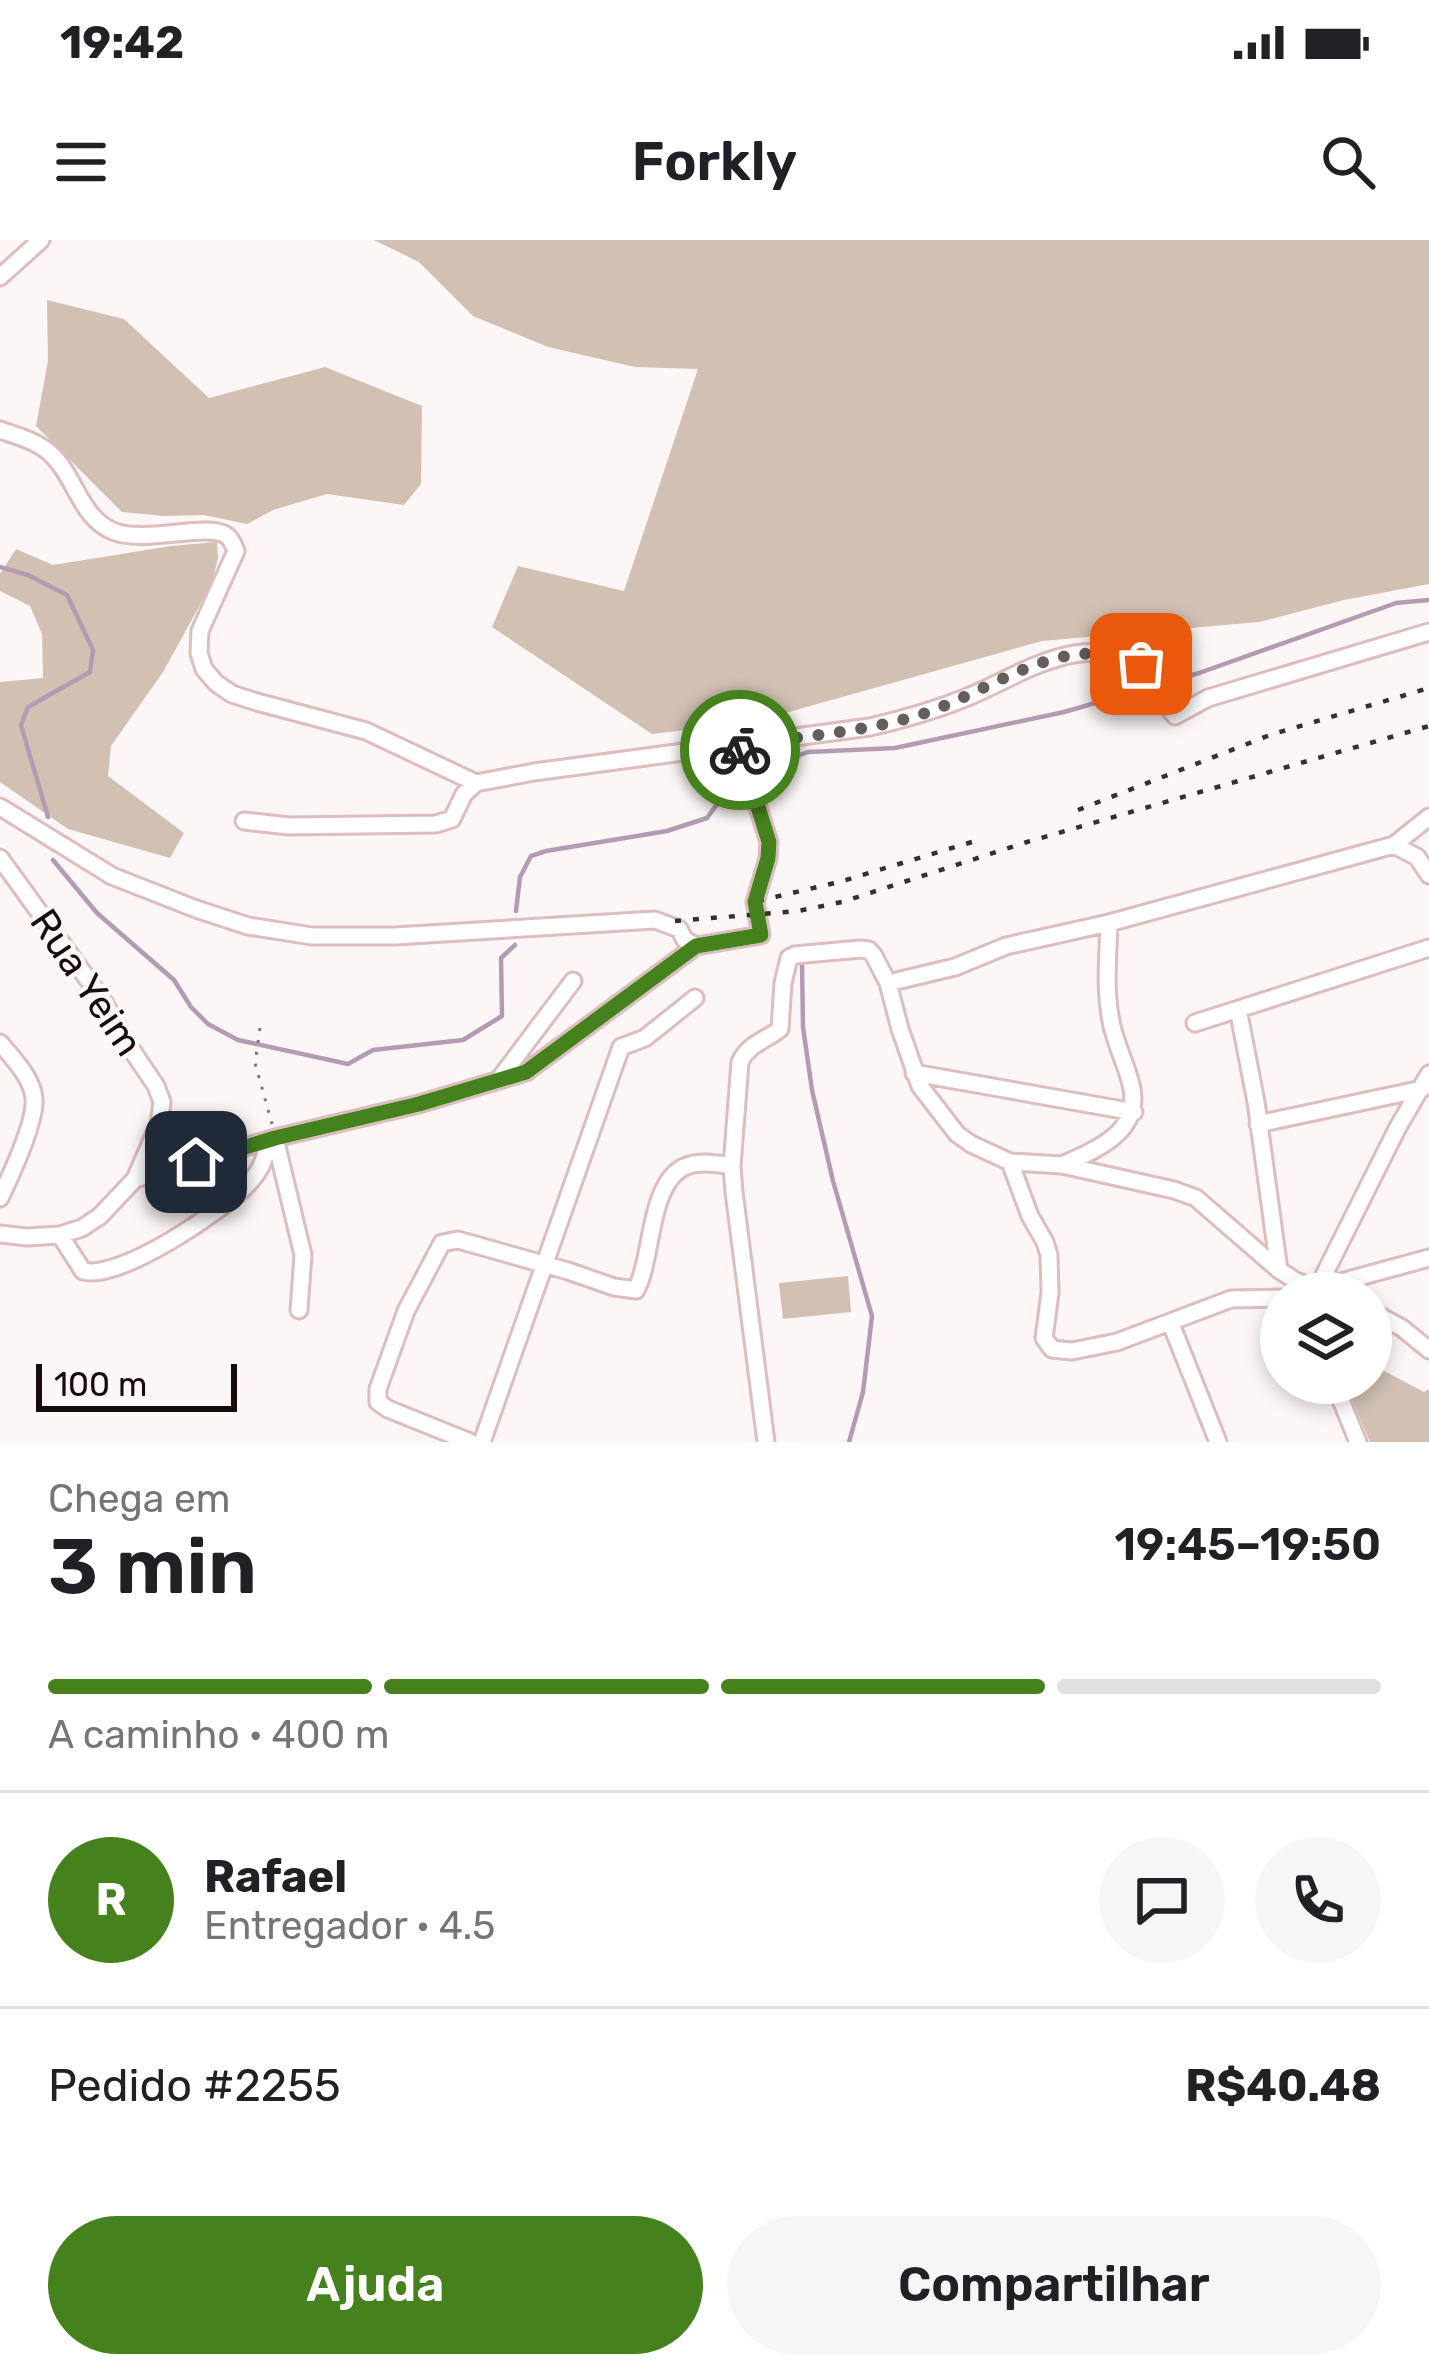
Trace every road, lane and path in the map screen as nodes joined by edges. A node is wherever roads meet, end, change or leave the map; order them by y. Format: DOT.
graph roads {
  1 [pos="41,240"];
  2 [pos="0,278"];
  3 [pos="0,430"];
  4 [pos="1429,632"];
  5 [pos="738,745"];
  6 [pos="476,783"];
  7 [pos="0,807"];
  8 [pos="1429,817"];
  9 [pos="244,821"];
  10 [pos="1394,845"];
  11 [pos="0,858"];
  12 [pos="1429,875"];
  13 [pos="1109,922"];
  14 [pos="696,946"];
  15 [pos="1429,948"];
  16 [pos="573,981"];
  17 [pos="888,983"];
  18 [pos="695,998"];
  19 [pos="1238,1009"];
  20 [pos="1195,1022"];
  21 [pos="260,1028"];
  22 [pos="0,1043"];
  23 [pos="914,1073"];
  24 [pos="498,1080"];
  25 [pos="1425,1081"];
  26 [pos="1134,1112"];
  27 [pos="1258,1124"];
  28 [pos="272,1139"];
  29 [pos="1010,1162"];
  30 [pos="1062,1165"];
  31 [pos="732,1166"];
  32 [pos="135,1179"];
  33 [pos="0,1198"];
  34 [pos="0,1234"];
  35 [pos="60,1235"];
  36 [pos="1340,1241"];
  37 [pos="1429,1258"];
  38 [pos="544,1264"];
  39 [pos="1279,1270"];
  40 [pos="1283,1272"];
  41 [pos="1327,1272"];
  42 [pos="1369,1272"];
  43 [pos="1377,1272"];
  44 [pos="1260,1298"];
  45 [pos="299,1310"];
  46 [pos="1392,1323"];
  47 [pos="1171,1324"];
  48 [pos="1429,1350"];
  49 [pos="1343,1404"];
  50 [pos="470,1442"];
  51 [pos="482,1442"];
  52 [pos="766,1442"];
  53 [pos="1218,1442"];
  54 [pos="1358,1442"];
  1 -- 2 [label="street"];
  3 -- 6 [label="street"];
  4 -- 5 [label="street"];
  5 -- 6 [label="street"];
  5 -- 14 [label="street"];
  6 -- 9 [label="street"];
  7 -- 14 [label="street"];
  8 -- 10 [label="street"];
  10 -- 12 [label="street"];
  10 -- 13 [label="street"];
  11 -- 32 [label="street, Rua Yeim"];
  13 -- 17 [label="street"];
  13 -- 26 [label="street"];
  14 -- 24 [label="street"];
  15 -- 19 [label="street"];
  16 -- 24 [label="street"];
  17 -- 23 [label="street"];
  17 -- 31 [label="street"];
  18 -- 38 [label="street"];
  19 -- 20 [label="street"];
  19 -- 27 [label="street"];
  21 -- 28 [label="path"];
  22 -- 33 [label="street"];
  23 -- 26 [label="street"];
  23 -- 29 [label="street"];
  24 -- 28 [label="street"];
  25 -- 27 [label="street"];
  25 -- 36 [label="street"];
  26 -- 30 [label="street"];
  27 -- 39 [label="street"];
  28 -- 32 [label="street"];
  28 -- 35 [label="street"];
  28 -- 45 [label="street"];
  29 -- 30 [label="street"];
  29 -- 47 [label="street"];
  30 -- 39 [label="street"];
  31 -- 38 [label="street"];
  31 -- 52 [label="street"];
  32 -- 35 [label="street"];
  34 -- 35 [label="street"];
  36 -- 41 [label="street"];
  36 -- 42 [label="street"];
  37 -- 43 [label="street"];
  38 -- 50 [label="street"];
  38 -- 51 [label="street"];
  39 -- 40 [label="street"];
  44 -- 47 [label="street"];
  46 -- 48 [label="street"];
  47 -- 53 [label="street"];
  49 -- 54 [label="street"];
}
